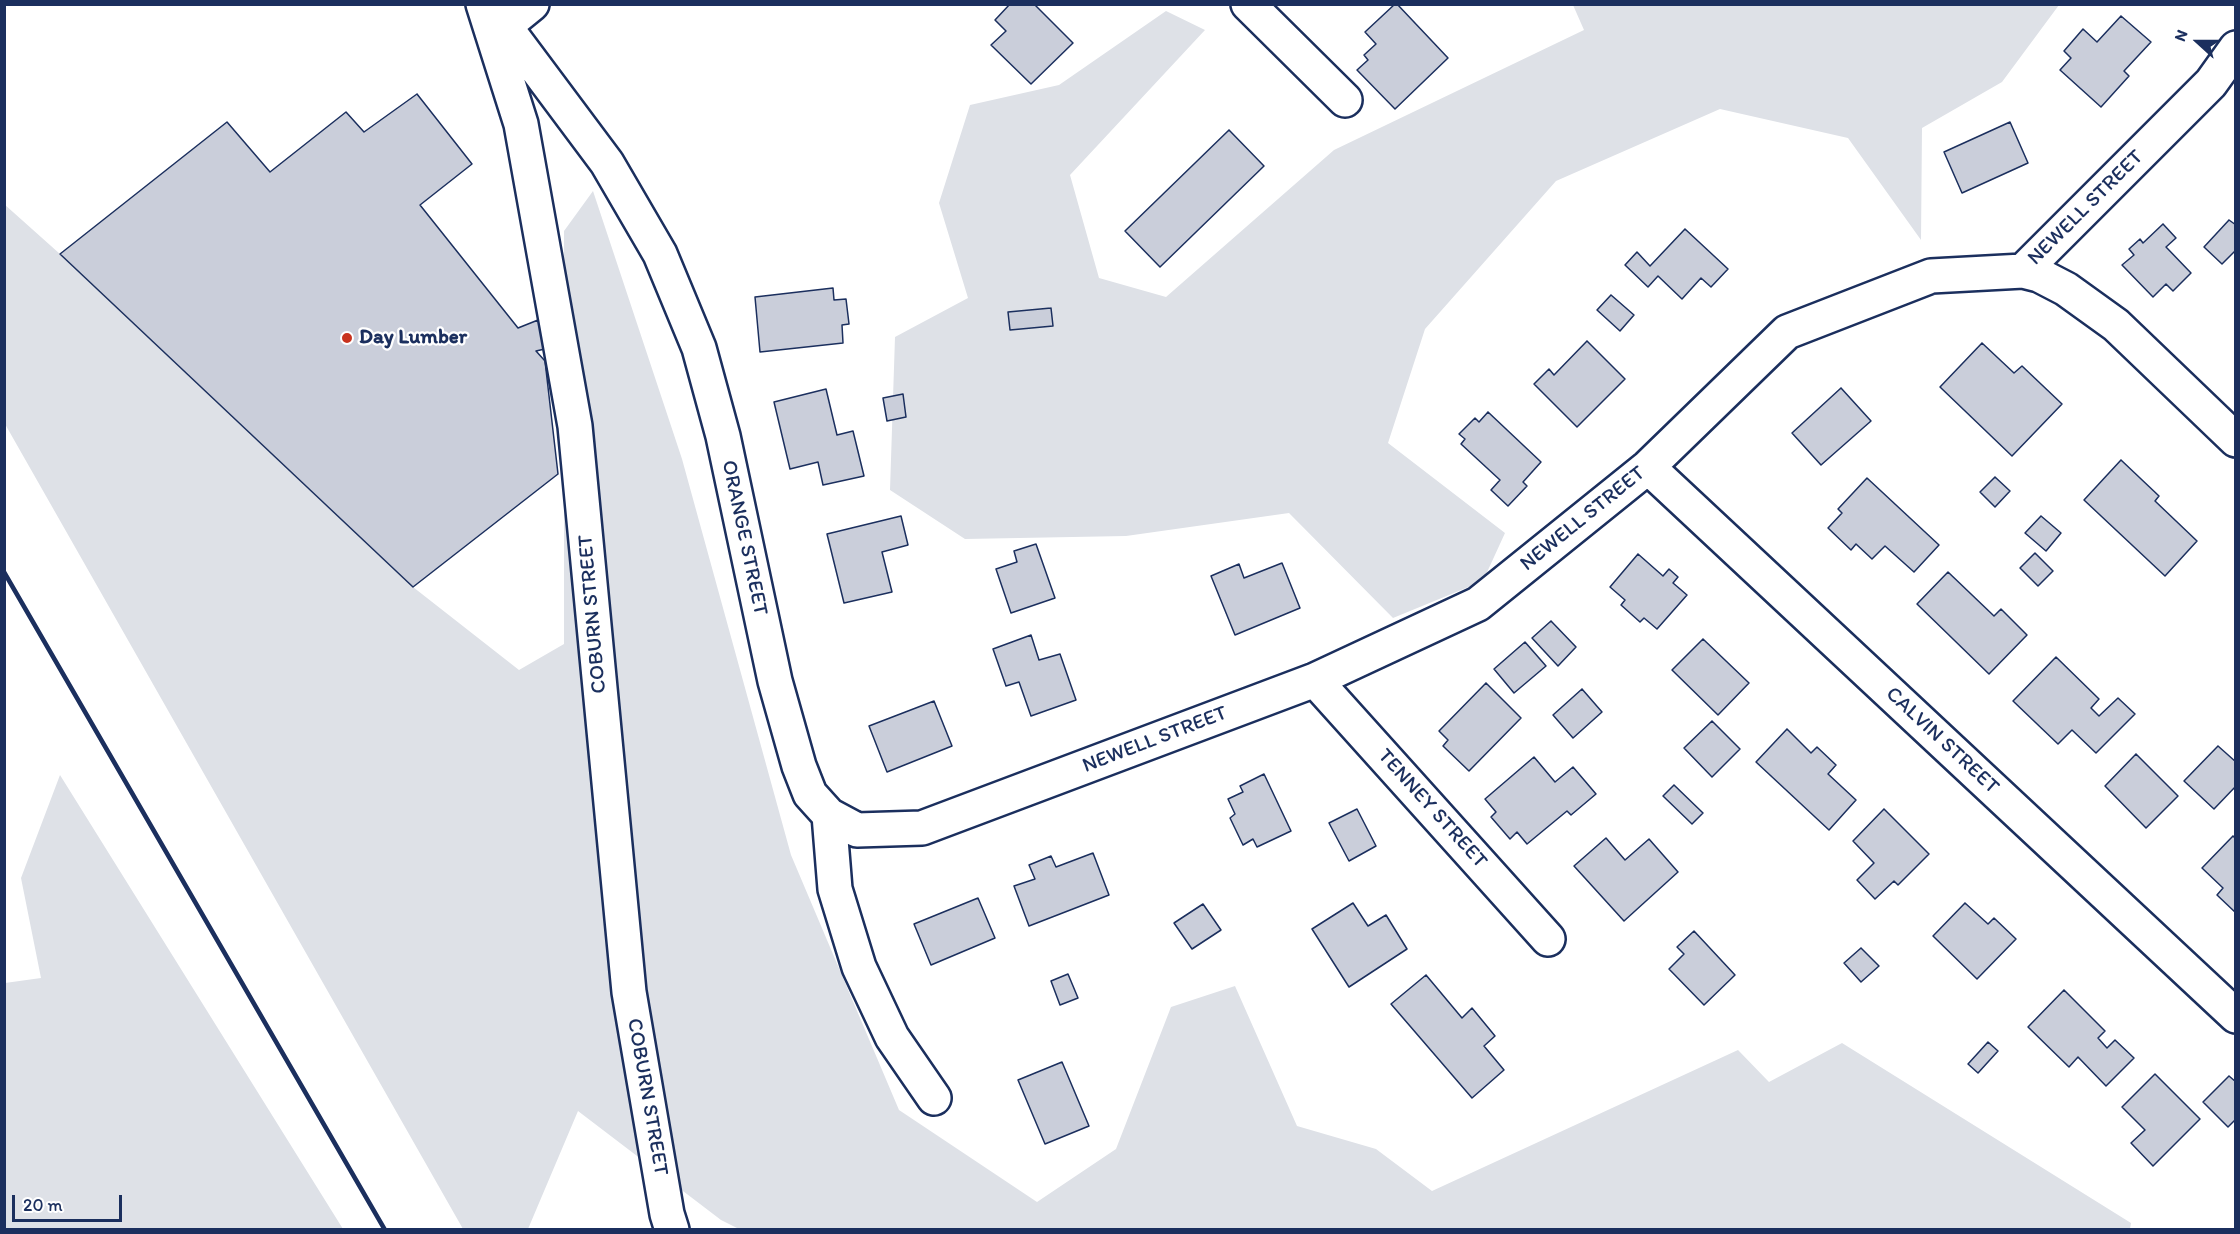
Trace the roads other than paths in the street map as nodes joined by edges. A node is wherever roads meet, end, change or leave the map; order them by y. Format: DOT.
graph roads {
  1 [pos="532,4"];
  2 [pos="492,12"];
  3 [pos="1258,15"];
  4 [pos="2235,48"];
  5 [pos="1345,100"];
  6 [pos="2023,271"];
  7 [pos="2235,440"];
  8 [pos="1648,467"];
  9 [pos="1315,680"];
  10 [pos="829,815"];
  11 [pos="1548,939"];
  12 [pos="2235,1016"];
  13 [pos="934,1098"];
  14 [pos="672,1230"];
  1 -- 2 [label="street"];
  2 -- 10 [label="street, ORANGE STREET"];
  2 -- 14 [label="street, COBURN STREET"];
  3 -- 5 [label="street"];
  4 -- 6 [label="street, NEWELL STREET"];
  6 -- 7 [label="street"];
  6 -- 8 [label="street, NEWELL STREET"];
  8 -- 9 [label="street, NEWELL STREET"];
  8 -- 12 [label="street, CALVIN STREET"];
  9 -- 10 [label="street, NEWELL STREET"];
  9 -- 11 [label="street, TENNEY STREET"];
  10 -- 13 [label="street"];
}
